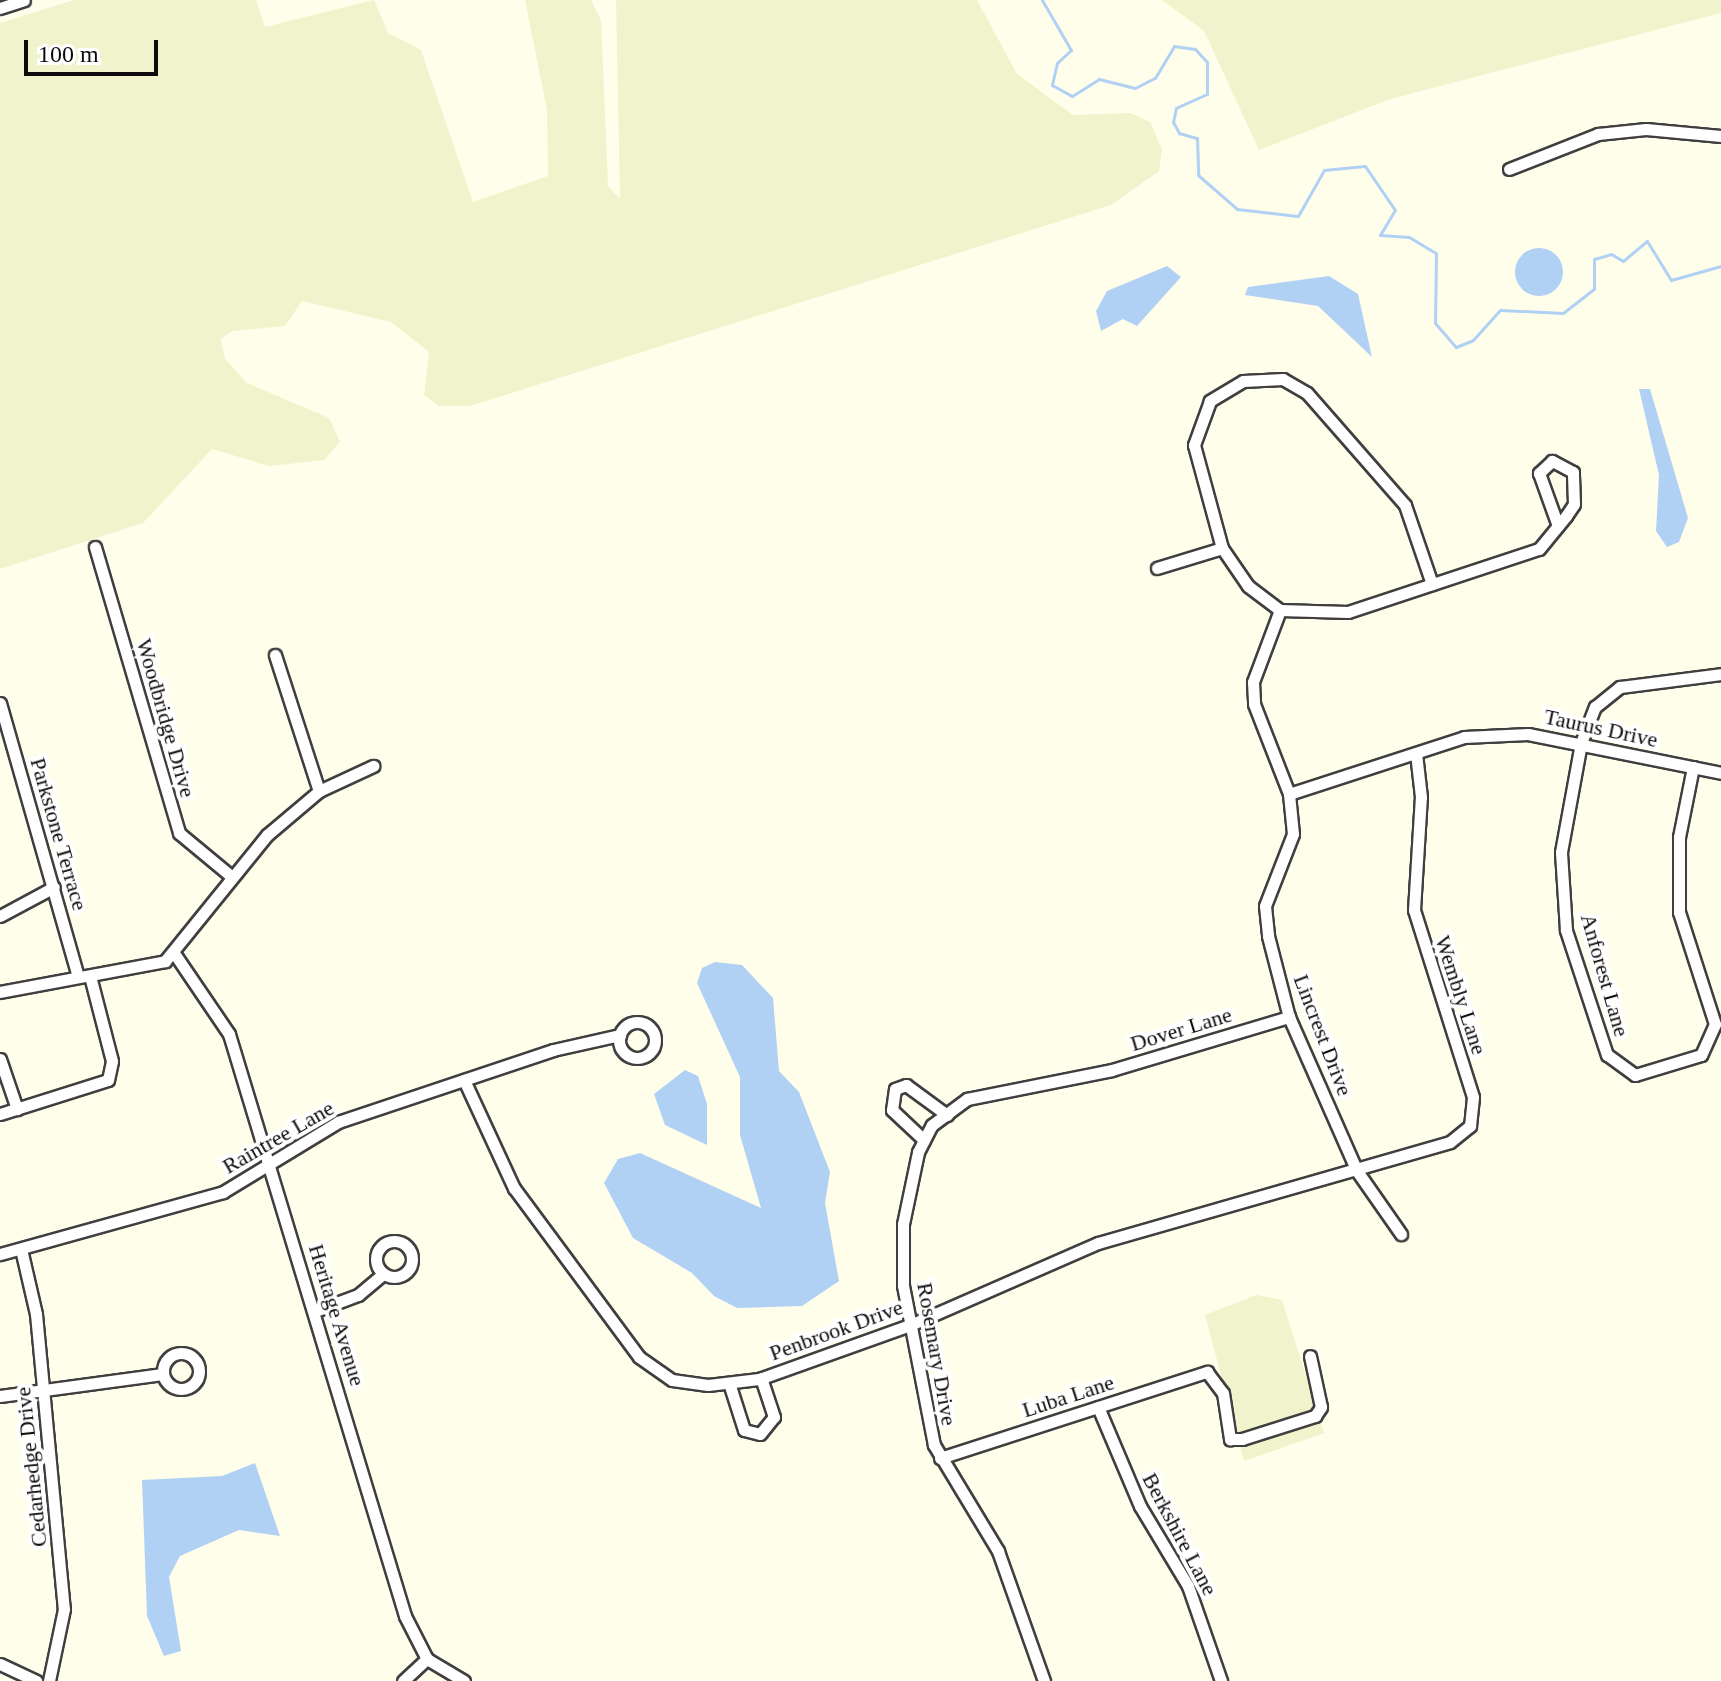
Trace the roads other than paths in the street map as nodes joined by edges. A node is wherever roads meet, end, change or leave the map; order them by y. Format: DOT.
graph roads {
  1 [pos="24,0"];
  2 [pos="0,8"];
  3 [pos="1721,136"];
  4 [pos="1509,169"];
  5 [pos="1558,526"];
  6 [pos="95,547"];
  7 [pos="1222,548"];
  8 [pos="1157,568"];
  9 [pos="1432,584"];
  10 [pos="1280,610"];
  11 [pos="275,655"];
  12 [pos="1721,674"];
  13 [pos="0,703"];
  14 [pos="1581,743"];
  15 [pos="1416,753"];
  16 [pos="373,766"];
  17 [pos="1693,767"];
  18 [pos="1721,773"];
  19 [pos="319,791"];
  20 [pos="1289,794"];
  21 [pos="232,877"];
  22 [pos="54,887"];
  23 [pos="0,916"];
  24 [pos="174,953"];
  25 [pos="84,976"];
  26 [pos="0,992"];
  27 [pos="1289,1017"];
  28 [pos="620,1035"];
  29 [pos="0,1059"];
  30 [pos="1082,1076"];
  31 [pos="464,1080"];
  32 [pos="17,1109"];
  33 [pos="0,1114"];
  34 [pos="947,1115"];
  35 [pos="924,1140"];
  36 [pos="269,1167"];
  37 [pos="1357,1171"];
  38 [pos="1401,1234"];
  39 [pos="21,1249"];
  40 [pos="0,1254"];
  41 [pos="383,1274"];
  42 [pos="315,1311"];
  43 [pos="910,1325"];
  44 [pos="1310,1356"];
  45 [pos="163,1374"];
  46 [pos="761,1378"];
  47 [pos="730,1386"];
  48 [pos="43,1392"];
  49 [pos="0,1396"];
  50 [pos="1098,1407"];
  51 [pos="940,1458"];
  52 [pos="427,1659"];
  53 [pos="0,1664"];
  54 [pos="1220,1677"];
  55 [pos="36,1681"];
  56 [pos="49,1681"];
  57 [pos="403,1681"];
  58 [pos="464,1681"];
  59 [pos="1044,1681"];
  60 [pos="1205,1681"];
  1 -- 2 [label="street"];
  3 -- 4 [label="street"];
  5 -- 5 [label="street"];
  5 -- 9 [label="street"];
  6 -- 21 [label="street, Woodbridge Drive"];
  7 -- 8 [label="street"];
  7 -- 9 [label="street"];
  7 -- 10 [label="street"];
  9 -- 10 [label="street"];
  10 -- 20 [label="street, Lincrest Drive"];
  11 -- 19 [label="street"];
  12 -- 14 [label="street, Anforest Lane"];
  13 -- 22 [label="street, Parkstone Terrace"];
  14 -- 15 [label="street, Taurus Drive"];
  14 -- 17 [label="street, Taurus Drive"];
  14 -- 17 [label="street, Anforest Lane"];
  15 -- 20 [label="street, Taurus Drive"];
  15 -- 37 [label="street, Wembly Lane"];
  16 -- 19 [label="street"];
  17 -- 18 [label="street, Taurus Drive"];
  19 -- 21 [label="street"];
  20 -- 27 [label="street, Lincrest Drive"];
  21 -- 24 [label="street"];
  22 -- 23 [label="street"];
  22 -- 25 [label="street, Parkstone Terrace"];
  24 -- 25 [label="street"];
  24 -- 36 [label="street, Heritage Avenue"];
  25 -- 26 [label="street"];
  25 -- 32 [label="street, Parkstone Terrace"];
  27 -- 30 [label="street, Dover Lane"];
  27 -- 37 [label="street, Lincrest Drive"];
  28 -- 31 [label="street, Raintree Lane"];
  29 -- 32 [label="street"];
  30 -- 34 [label="street, Rosemary Drive"];
  31 -- 36 [label="street, Raintree Lane"];
  31 -- 47 [label="street, Penbrook Drive"];
  32 -- 33 [label="street"];
  34 -- 35 [label="street, Rosemary Drive"];
  34 -- 35 [label="street"];
  35 -- 43 [label="street, Rosemary Drive"];
  36 -- 39 [label="street, Raintree Lane"];
  36 -- 42 [label="street, Heritage Avenue"];
  37 -- 38 [label="street, Lincrest Drive"];
  37 -- 43 [label="street, Penbrook Drive"];
  39 -- 40 [label="street, Raintree Lane"];
  39 -- 48 [label="street, Cedarhedge Drive"];
  41 -- 42 [label="street"];
  42 -- 52 [label="street, Heritage Avenue"];
  43 -- 46 [label="street, Penbrook Drive"];
  43 -- 51 [label="street, Rosemary Drive"];
  44 -- 50 [label="street, Luba Lane"];
  45 -- 48 [label="street"];
  46 -- 47 [label="street, Penbrook Drive"];
  46 -- 47 [label="street"];
  48 -- 49 [label="street"];
  48 -- 56 [label="street, Cedarhedge Drive"];
  50 -- 51 [label="street, Luba Lane"];
  50 -- 54 [label="street, Berkshire Lane"];
  51 -- 59 [label="street, Rosemary Drive"];
  52 -- 57 [label="street"];
  52 -- 58 [label="street"];
  53 -- 55 [label="street"];
  54 -- 60 [label="street"];
}
